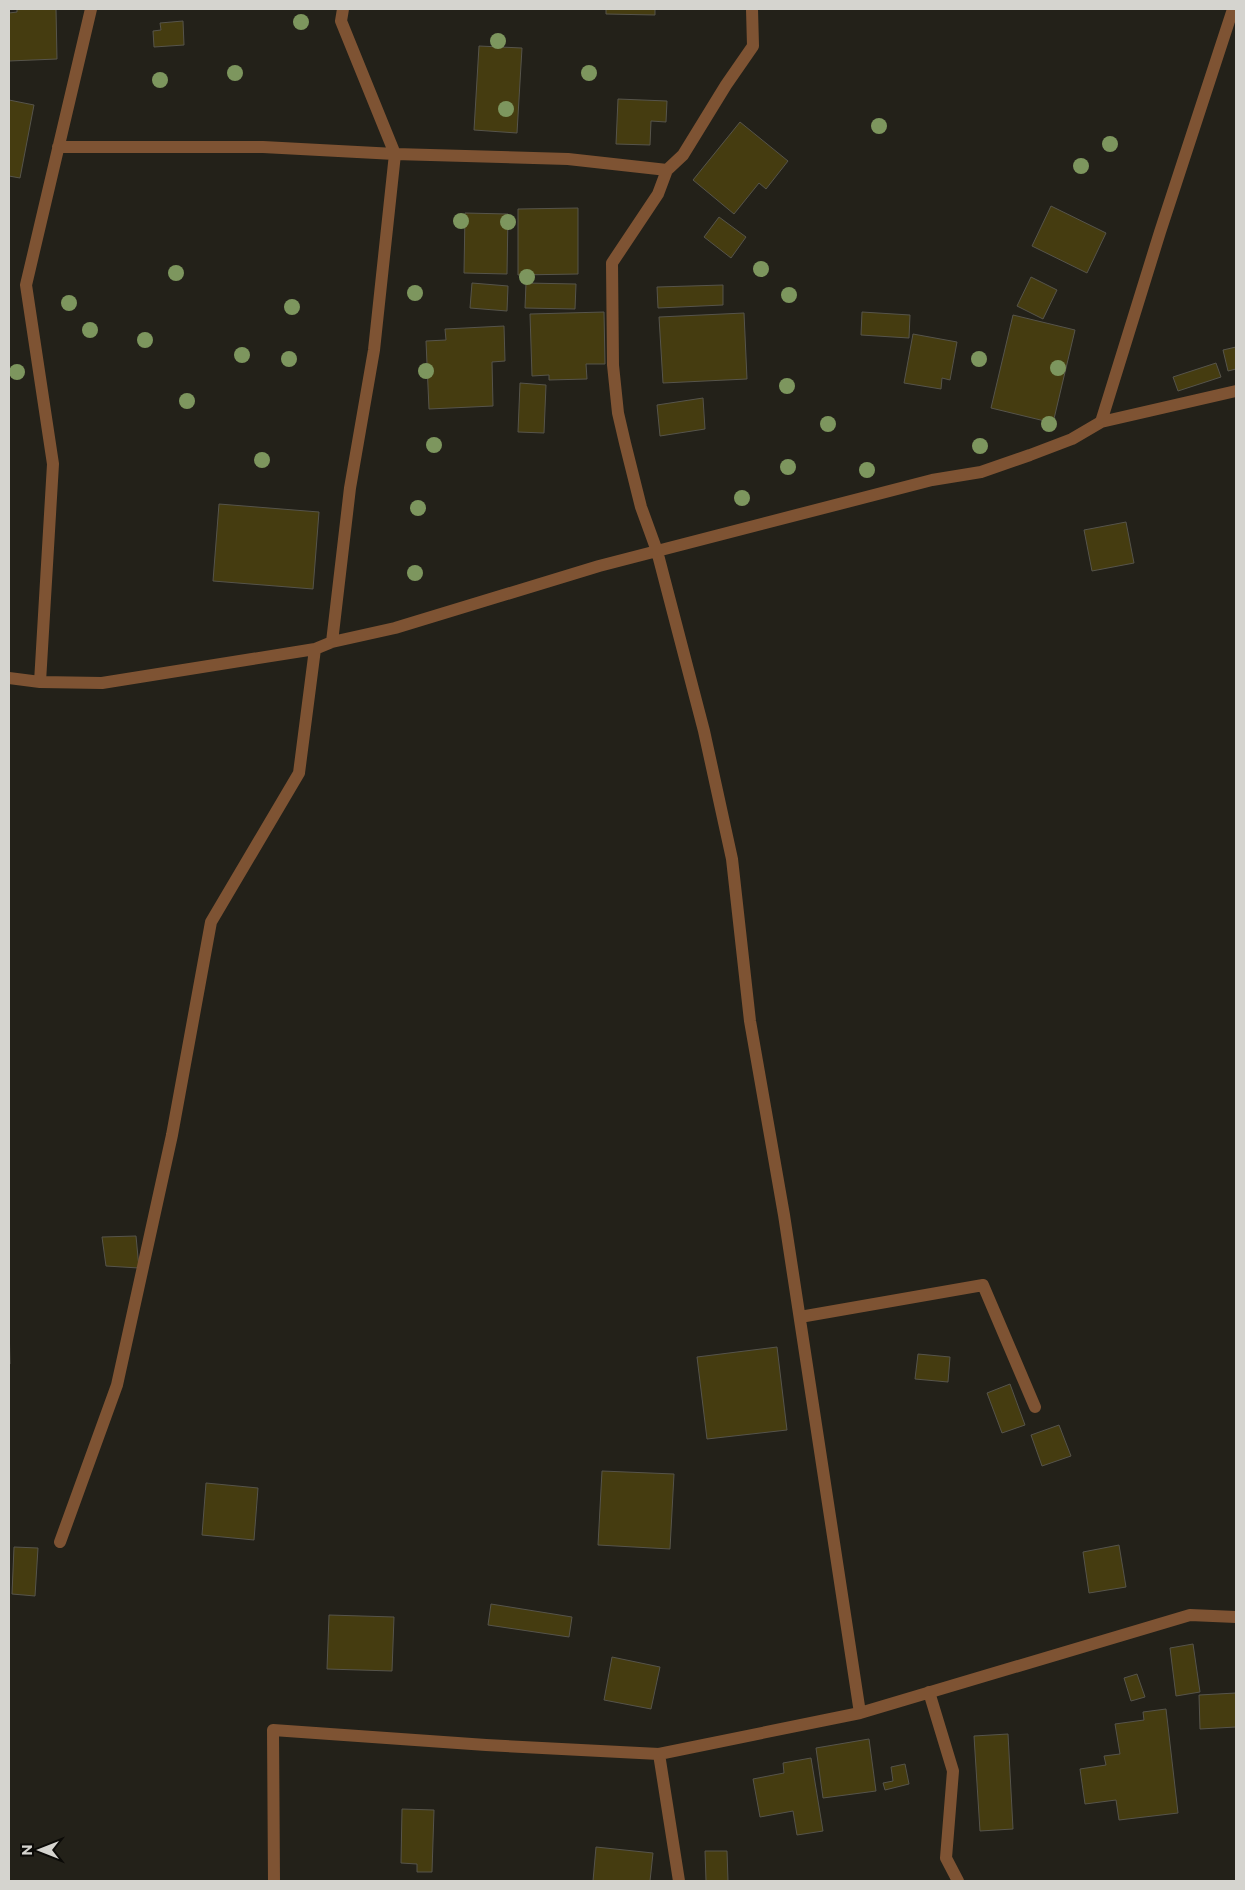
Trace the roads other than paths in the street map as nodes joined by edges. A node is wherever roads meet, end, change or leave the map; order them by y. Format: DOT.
graph roads {
  1 [pos="91,9"];
  2 [pos="344,9"];
  3 [pos="752,9"];
  4 [pos="1233,9"];
  5 [pos="58,147"];
  6 [pos="395,154"];
  7 [pos="666,170"];
  8 [pos="1236,391"];
  9 [pos="1101,422"];
  10 [pos="657,551"];
  11 [pos="332,642"];
  12 [pos="315,649"];
  13 [pos="9,678"];
  14 [pos="40,682"];
  15 [pos="800,1317"];
  16 [pos="1035,1407"];
  17 [pos="60,1542"];
  18 [pos="1236,1617"];
  19 [pos="929,1692"];
  20 [pos="860,1713"];
  21 [pos="659,1754"];
  22 [pos="274,1881"];
  23 [pos="679,1881"];
  24 [pos="958,1881"];
  1 -- 5 [label="street"];
  2 -- 6 [label="street"];
  3 -- 7 [label="street"];
  4 -- 9 [label="street"];
  5 -- 6 [label="street"];
  5 -- 14 [label="street"];
  6 -- 7 [label="street"];
  6 -- 11 [label="street"];
  7 -- 10 [label="street"];
  8 -- 9 [label="street"];
  9 -- 10 [label="street"];
  10 -- 11 [label="street"];
  10 -- 15 [label="street"];
  11 -- 12 [label="street"];
  12 -- 14 [label="street"];
  12 -- 17 [label="street"];
  13 -- 14 [label="street"];
  15 -- 16 [label="street"];
  15 -- 20 [label="street"];
  18 -- 19 [label="street"];
  19 -- 20 [label="street"];
  19 -- 24 [label="street"];
  20 -- 21 [label="street"];
  21 -- 22 [label="street"];
  21 -- 23 [label="street"];
}
